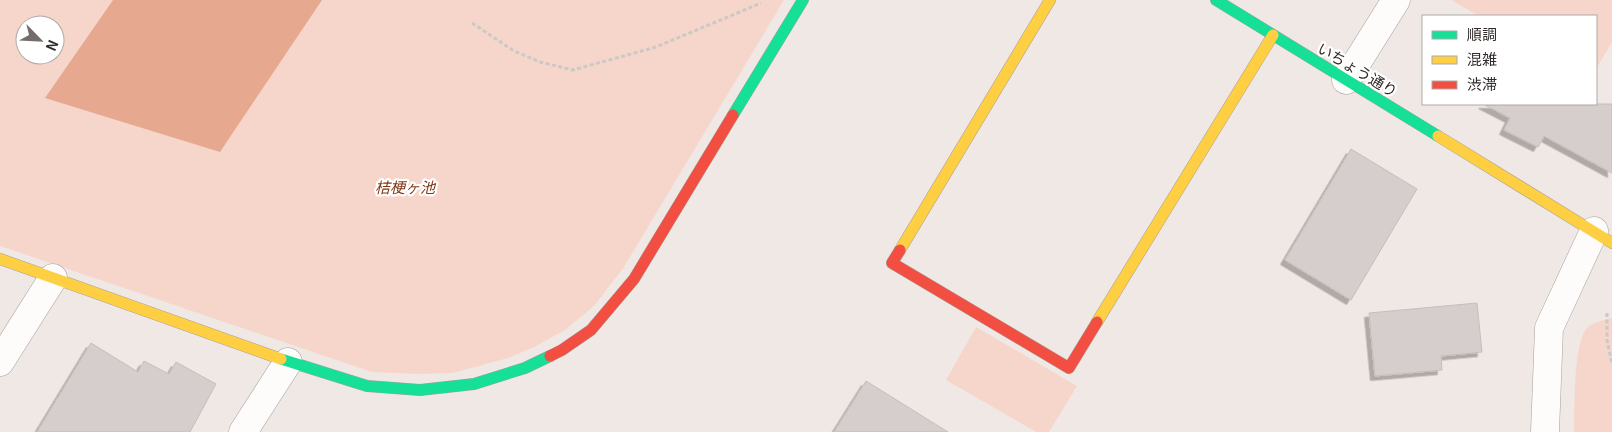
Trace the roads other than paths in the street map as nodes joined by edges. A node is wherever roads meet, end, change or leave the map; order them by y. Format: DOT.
graph roads {
  1 [pos="803,0"];
  2 [pos="1050,0"];
  3 [pos="1216,0"];
  4 [pos="1396,0"];
  5 [pos="1273,35"];
  6 [pos="1346,80"];
  7 [pos="1603,237"];
  8 [pos="0,259"];
  9 [pos="53,278"];
  10 [pos="0,362"];
  11 [pos="288,362"];
  12 [pos="243,432"];
  13 [pos="1545,432"];
  1 -- 11 [label="street"];
  2 -- 5 [label="street"];
  3 -- 5 [label="street, いちょう通り"];
  4 -- 6 [label="street"];
  5 -- 6 [label="street, いちょう通り"];
  6 -- 7 [label="street, いちょう通り"];
  7 -- 13 [label="street"];
  8 -- 9 [label="street"];
  9 -- 10 [label="street"];
  9 -- 11 [label="street"];
  11 -- 12 [label="street"];
}
